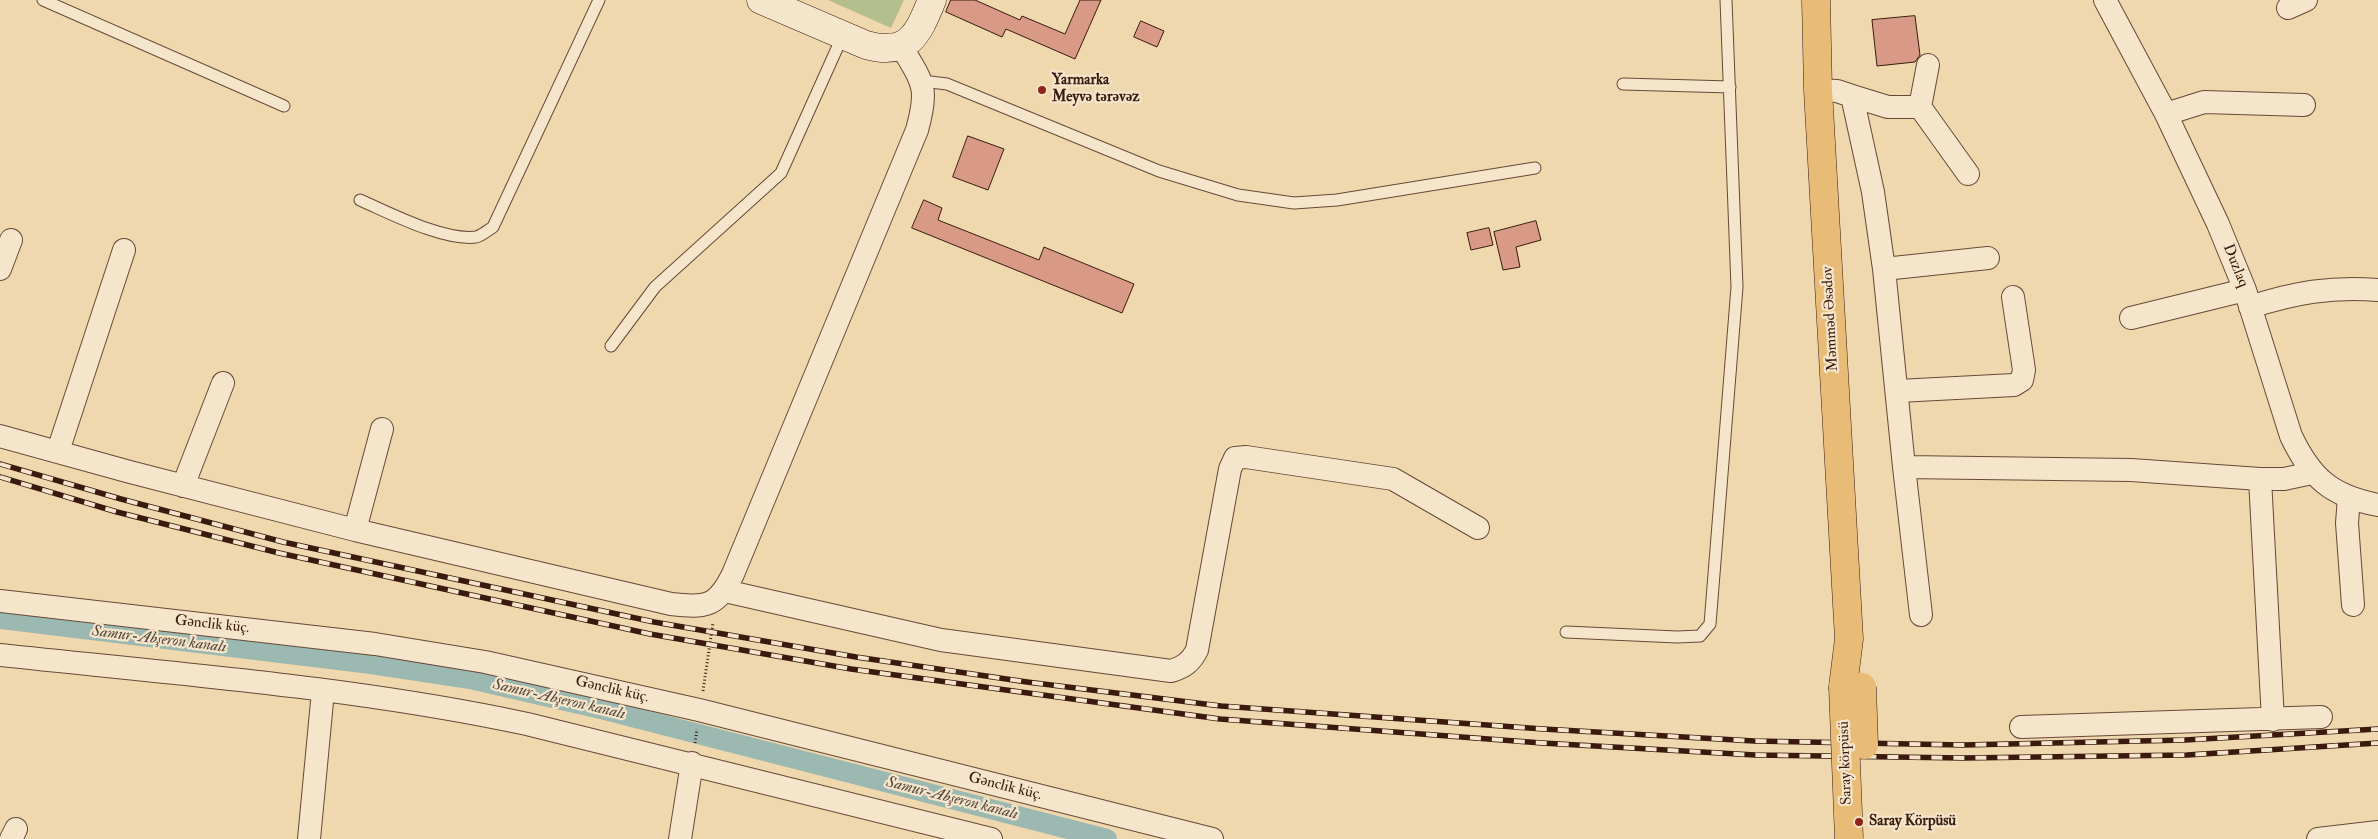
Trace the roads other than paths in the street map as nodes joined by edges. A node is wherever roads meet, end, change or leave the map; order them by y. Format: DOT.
graph roads {
  1 [pos="43,0"];
  2 [pos="599,0"];
  3 [pos="761,0"];
  4 [pos="932,0"];
  5 [pos="1726,0"];
  6 [pos="1816,0"];
  7 [pos="2105,0"];
  8 [pos="842,35"];
  9 [pos="900,46"];
  10 [pos="1928,65"];
  11 [pos="922,81"];
  12 [pos="1622,84"];
  13 [pos="1730,87"];
  14 [pos="1818,90"];
  15 [pos="1852,96"];
  16 [pos="2304,105"];
  17 [pos="284,106"];
  18 [pos="1920,107"];
  19 [pos="2166,114"];
  20 [pos="1535,168"];
  21 [pos="1968,174"];
  22 [pos="360,200"];
  23 [pos="11,240"];
  24 [pos="124,250"];
  25 [pos="1988,258"];
  26 [pos="0,269"];
  27 [pos="1884,269"];
  28 [pos="2378,290"];
  29 [pos="2013,297"];
  30 [pos="2247,299"];
  31 [pos="2131,318"];
  32 [pos="611,346"];
  33 [pos="223,383"];
  34 [pos="1898,391"];
  35 [pos="382,429"];
  36 [pos="0,436"];
  37 [pos="58,451"];
  38 [pos="1904,466"];
  39 [pos="2312,473"];
  40 [pos="2260,479"];
  41 [pos="183,486"];
  42 [pos="2348,497"];
  43 [pos="2378,505"];
  44 [pos="1478,528"];
  45 [pos="355,530"];
  46 [pos="719,597"];
  47 [pos="0,601"];
  48 [pos="2353,605"];
  49 [pos="1921,615"];
  50 [pos="1566,632"];
  51 [pos="0,655"];
  52 [pos="1852,687"];
  53 [pos="323,691"];
  54 [pos="2321,718"];
  55 [pos="2273,720"];
  56 [pos="2021,726"];
  57 [pos="692,764"];
  58 [pos="2378,832"];
  59 [pos="309,839"];
  60 [pos="680,839"];
  61 [pos="991,839"];
  62 [pos="1212,839"];
  63 [pos="1849,839"];
  64 [pos="1868,839"];
  65 [pos="2318,839"];
  1 -- 17 [label="lane"];
  2 -- 22 [label="lane"];
  3 -- 8 [label="street"];
  4 -- 9 [label="street"];
  5 -- 13 [label="lane"];
  6 -- 14 [label="main road, Məmməd Əsədov"];
  7 -- 19 [label="street, Duzlaq"];
  8 -- 9 [label="street"];
  8 -- 32 [label="lane"];
  9 -- 11 [label="street"];
  10 -- 18 [label="street"];
  11 -- 20 [label="lane"];
  11 -- 46 [label="street"];
  12 -- 13 [label="lane"];
  13 -- 50 [label="lane"];
  14 -- 15 [label="street"];
  14 -- 52 [label="main road, Məmməd Əsədov"];
  15 -- 18 [label="street"];
  15 -- 27 [label="street"];
  16 -- 19 [label="street"];
  18 -- 21 [label="street"];
  19 -- 30 [label="street, Duzlaq"];
  23 -- 26 [label="street"];
  24 -- 37 [label="street"];
  25 -- 27 [label="street"];
  27 -- 34 [label="street"];
  28 -- 30 [label="street"];
  29 -- 34 [label="street"];
  30 -- 31 [label="street"];
  30 -- 39 [label="street, Duzlaq"];
  33 -- 41 [label="street"];
  34 -- 38 [label="street"];
  35 -- 45 [label="street"];
  36 -- 37 [label="street"];
  37 -- 41 [label="street"];
  38 -- 40 [label="street"];
  38 -- 49 [label="street"];
  39 -- 40 [label="street"];
  39 -- 42 [label="street, Duzlaq"];
  40 -- 55 [label="street"];
  41 -- 45 [label="street"];
  42 -- 43 [label="street, Duzlaq"];
  42 -- 48 [label="street"];
  44 -- 46 [label="street"];
  45 -- 46 [label="street"];
  47 -- 62 [label="street, Gənclik küç."];
  51 -- 53 [label="street"];
  52 -- 63 [label="main road, Saray körpüsü, bridge"];
  52 -- 64 [label="main road, Saray körpüsü, bridge"];
  53 -- 57 [label="street"];
  53 -- 59 [label="street"];
  54 -- 55 [label="street"];
  55 -- 56 [label="street"];
  57 -- 60 [label="street"];
  57 -- 61 [label="street"];
  58 -- 65 [label="street"];
}
